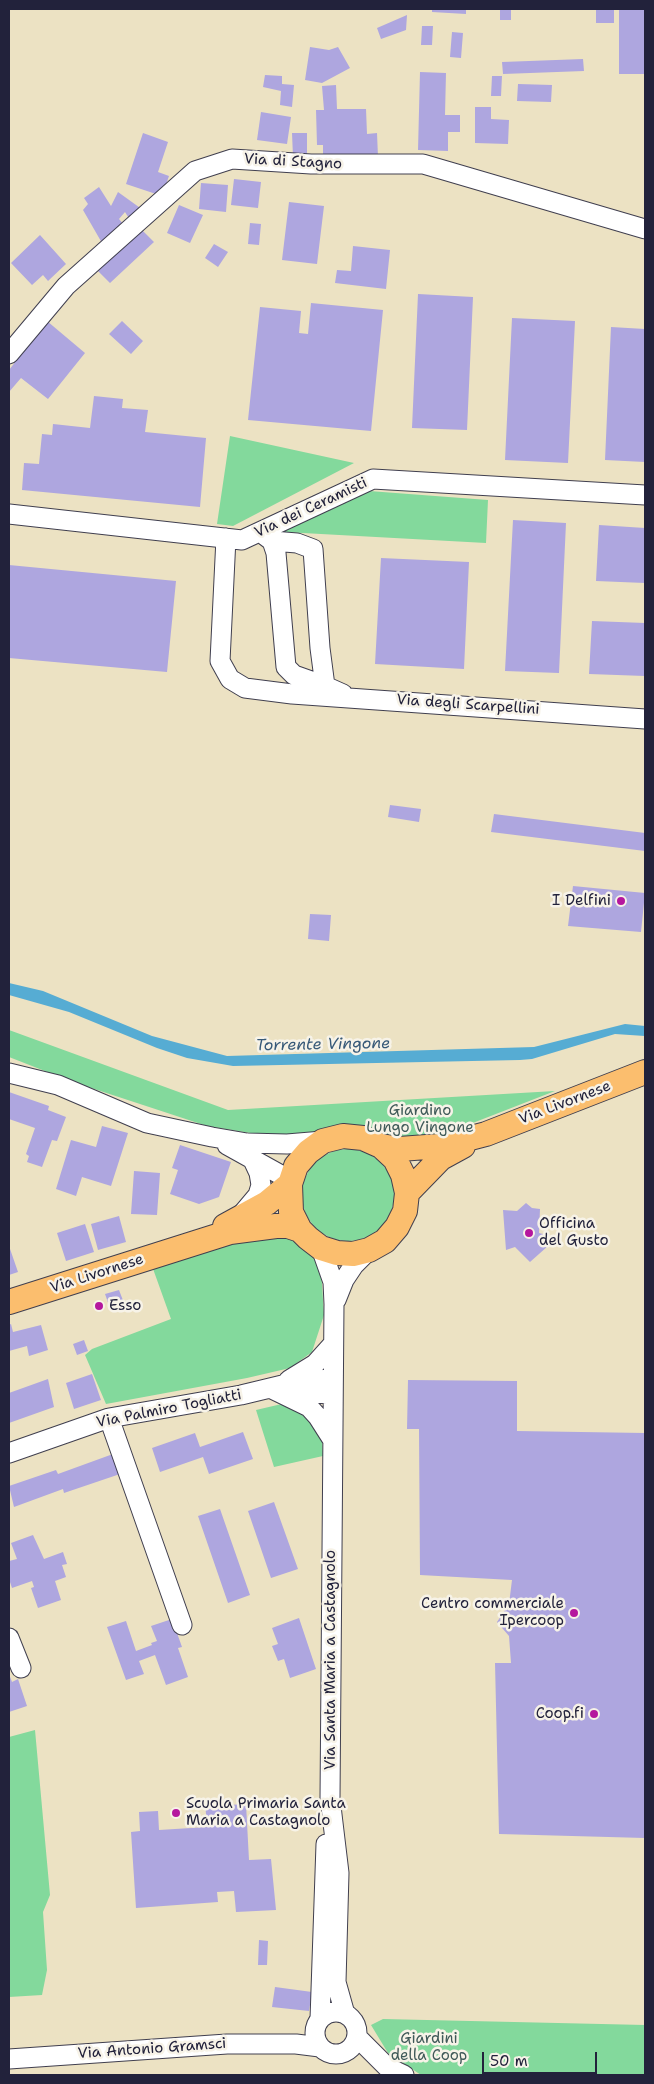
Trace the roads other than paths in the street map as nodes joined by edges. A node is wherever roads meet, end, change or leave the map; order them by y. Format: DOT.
graph roads {
  1 [pos="645,229"];
  2 [pos="9,354"];
  3 [pos="645,495"];
  4 [pos="9,514"];
  5 [pos="266,536"];
  6 [pos="226,538"];
  7 [pos="325,686"];
  8 [pos="352,697"];
  9 [pos="645,719"];
  10 [pos="645,1072"];
  11 [pos="9,1073"];
  12 [pos="486,1134"];
  13 [pos="212,1137"];
  14 [pos="324,1141"];
  15 [pos="382,1146"];
  16 [pos="252,1158"];
  17 [pos="290,1184"];
  18 [pos="407,1193"];
  19 [pos="239,1219"];
  20 [pos="300,1230"];
  21 [pos="186,1245"];
  22 [pos="321,1248"];
  23 [pos="369,1250"];
  24 [pos="9,1302"];
  25 [pos="334,1304"];
  26 [pos="333,1344"];
  27 [pos="333,1387"];
  28 [pos="272,1389"];
  29 [pos="109,1418"];
  30 [pos="332,1439"];
  31 [pos="9,1453"];
  32 [pos="182,1625"];
  33 [pos="9,1638"];
  34 [pos="21,1668"];
  35 [pos="330,1798"];
  36 [pos="345,2014"];
  37 [pos="319,2034"];
  38 [pos="357,2037"];
  39 [pos="344,2053"];
  40 [pos="9,2059"];
  41 [pos="395,2071"];
  1 -- 2 [label="street, Via di Stagno"];
  3 -- 5 [label="street, Via dei Ceramisti"];
  4 -- 6 [label="street, Via dei Ceramisti"];
  5 -- 6 [label="street, Via dei Ceramisti"];
  5 -- 7 [label="street"];
  5 -- 7 [label="street"];
  6 -- 8 [label="street, Via degli Scarpellini"];
  7 -- 8 [label="street"];
  8 -- 9 [label="street, Via degli Scarpellini"];
  10 -- 12 [label="main road, Via Livornese"];
  11 -- 13 [label="street"];
  12 -- 15 [label="main road, Via Livornese"];
  12 -- 18 [label="main road, Via Livornese"];
  13 -- 14 [label="street"];
  13 -- 16 [label="street"];
  14 -- 15 [label="main road, Via Livornese"];
  14 -- 17 [label="main road, Via Livornese"];
  15 -- 18 [label="main road, Via Livornese"];
  16 -- 17 [label="street"];
  16 -- 19 [label="street"];
  17 -- 19 [label="main road, Via Livornese"];
  17 -- 20 [label="main road, Via Livornese"];
  18 -- 23 [label="main road, Via Livornese"];
  19 -- 21 [label="main road, Via Livornese"];
  20 -- 21 [label="main road, Via Livornese"];
  20 -- 22 [label="main road, Via Livornese"];
  21 -- 24 [label="main road, Via Livornese"];
  22 -- 23 [label="main road, Via Livornese"];
  22 -- 25 [label="street, Via Santa Maria a Castagnolo"];
  23 -- 25 [label="street, Via Santa Maria a Castagnolo"];
  25 -- 26 [label="street, Via Santa Maria a Castagnolo"];
  26 -- 27 [label="street, Via Santa Maria a Castagnolo"];
  26 -- 28 [label="street"];
  27 -- 28 [label="street, Via Palmiro Togliatti"];
  27 -- 30 [label="street, Via Santa Maria a Castagnolo"];
  28 -- 29 [label="street, Via Palmiro Togliatti"];
  28 -- 30 [label="street"];
  29 -- 31 [label="street, Via Palmiro Togliatti"];
  29 -- 32 [label="street"];
  30 -- 35 [label="street, Via Santa Maria a Castagnolo"];
  33 -- 34 [label="street"];
  35 -- 36 [label="street, Via Santa Maria a Castagnolo"];
  35 -- 37 [label="street"];
  36 -- 37 [label="street"];
  36 -- 38 [label="street"];
  37 -- 39 [label="street"];
  37 -- 40 [label="street, Via Antonio Gramsci"];
  38 -- 39 [label="street"];
  38 -- 41 [label="street"];
  39 -- 41 [label="street"];
}
